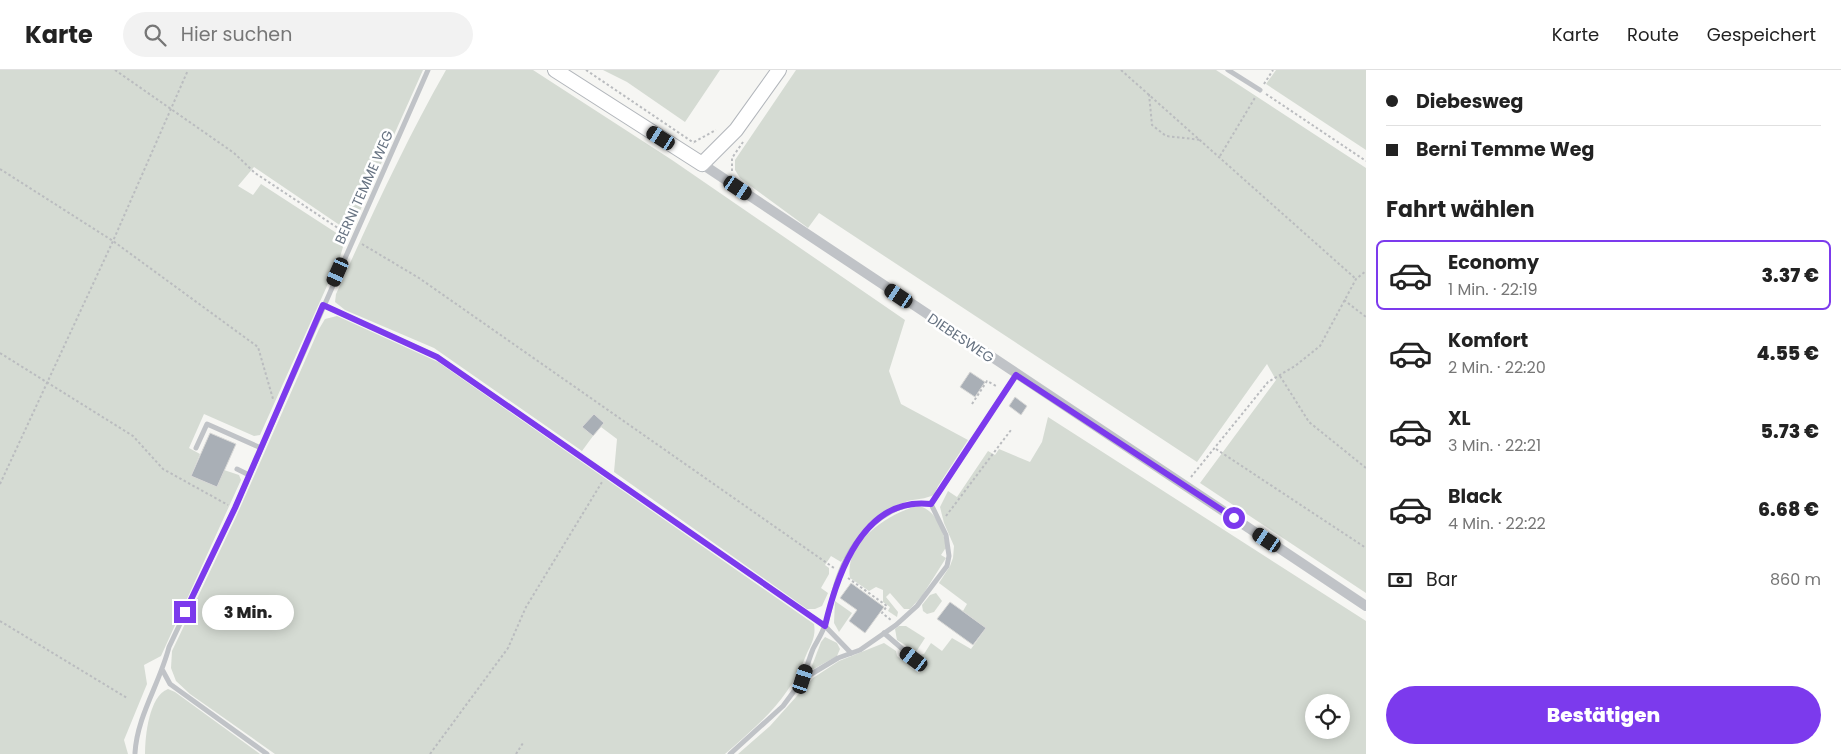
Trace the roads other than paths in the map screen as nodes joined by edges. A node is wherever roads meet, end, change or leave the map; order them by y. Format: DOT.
graph roads {
  1 [pos="428,70"];
  2 [pos="555,70"];
  3 [pos="779,70"];
  4 [pos="1228,70"];
  5 [pos="1260,90"];
  6 [pos="702,164"];
  7 [pos="323,305"];
  8 [pos="1016,375"];
  9 [pos="196,448"];
  10 [pos="261,448"];
  11 [pos="237,469"];
  12 [pos="249,475"];
  13 [pos="931,504"];
  14 [pos="1366,606"];
  15 [pos="825,626"];
  16 [pos="884,633"];
  17 [pos="851,653"];
  18 [pos="914,659"];
  19 [pos="163,671"];
  20 [pos="803,679"];
  21 [pos="135,753"];
  22 [pos="267,754"];
  23 [pos="730,754"];
  1 -- 7 [label="lane, BERNI TEMME WEG"];
  2 -- 6 [label="street, DIEBESWEG"];
  3 -- 6 [label="street"];
  4 -- 5 [label="lane"];
  6 -- 8 [label="street, DIEBESWEG"];
  7 -- 10 [label="lane, BERNI TEMME WEG"];
  7 -- 15 [label="lane"];
  8 -- 13 [label="lane"];
  8 -- 14 [label="street, DIEBESWEG"];
  9 -- 10 [label="lane"];
  10 -- 12 [label="lane, BERNI TEMME WEG"];
  11 -- 12 [label="lane"];
  12 -- 19 [label="lane, BERNI TEMME WEG"];
  13 -- 15 [label="lane"];
  13 -- 16 [label="lane"];
  15 -- 17 [label="lane"];
  15 -- 20 [label="lane"];
  16 -- 17 [label="lane"];
  16 -- 18 [label="lane"];
  17 -- 20 [label="lane"];
  19 -- 21 [label="lane, BERNI TEMME WEG"];
  19 -- 22 [label="lane"];
  20 -- 23 [label="lane"];
}
